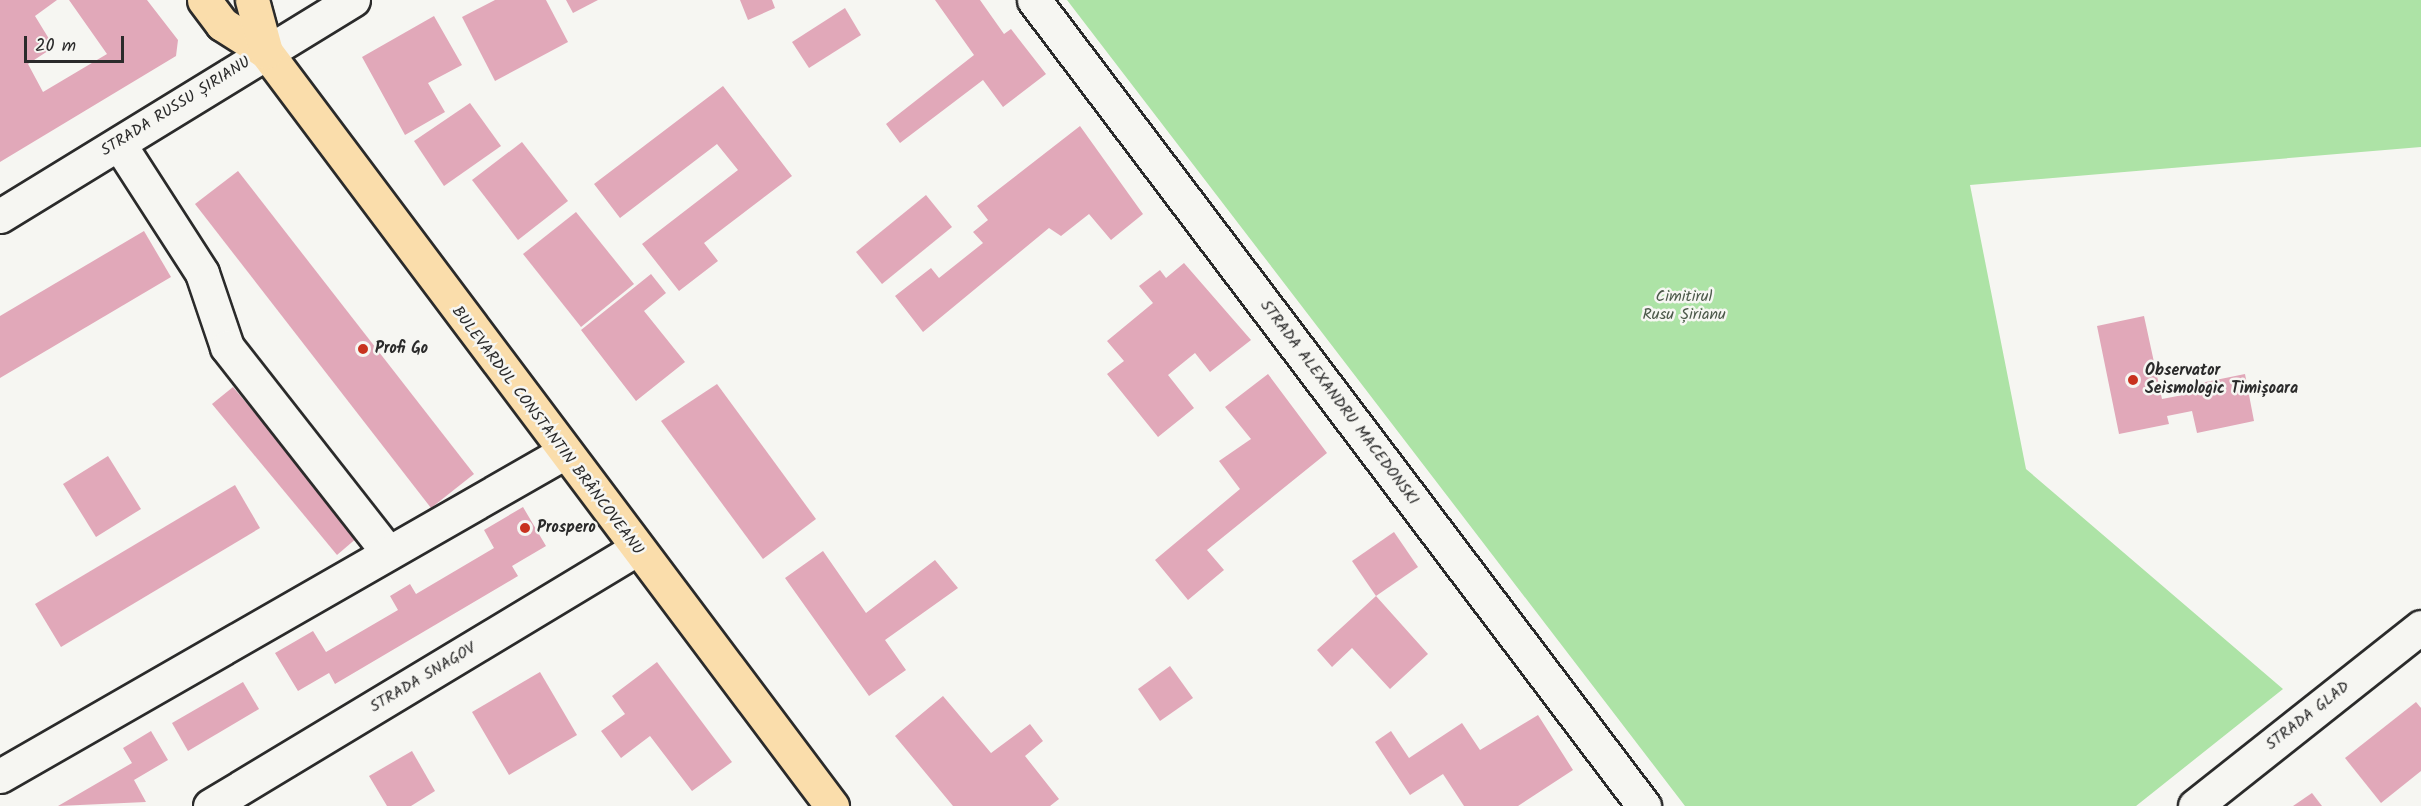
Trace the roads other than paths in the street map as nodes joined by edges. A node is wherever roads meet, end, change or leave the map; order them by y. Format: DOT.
graph roads {
  1 [pos="204,0"];
  2 [pos="252,0"];
  3 [pos="353,0"];
  4 [pos="1034,0"];
  5 [pos="266,52"];
  6 [pos="118,144"];
  7 [pos="0,216"];
  8 [pos="563,453"];
  9 [pos="635,550"];
  10 [pos="388,552"];
  11 [pos="2421,627"];
  12 [pos="0,776"];
  13 [pos="210,806"];
  14 [pos="832,806"];
  15 [pos="1644,806"];
  16 [pos="2195,806"];
  1 -- 5 [label="main road, BULEVARDUL CONSTANTIN BRÂNCOVEANU"];
  2 -- 5 [label="main road, BULEVARDUL CONSTANTIN BRÂNCOVEANU"];
  3 -- 5 [label="street, STRADA RUSSU ȘIRIANU"];
  4 -- 15 [label="street, STRADA ALEXANDRU MACEDONSKI"];
  5 -- 6 [label="street, STRADA RUSSU ȘIRIANU"];
  5 -- 8 [label="main road, BULEVARDUL CONSTANTIN BRÂNCOVEANU"];
  6 -- 7 [label="street, STRADA RUSSU ȘIRIANU"];
  6 -- 10 [label="street"];
  8 -- 9 [label="main road, BULEVARDUL CONSTANTIN BRÂNCOVEANU"];
  8 -- 10 [label="street"];
  9 -- 13 [label="street, STRADA SNAGOV"];
  9 -- 14 [label="main road, BULEVARDUL CONSTANTIN BRÂNCOVEANU"];
  10 -- 12 [label="street"];
  11 -- 16 [label="street, STRADA GLAD"];
}
